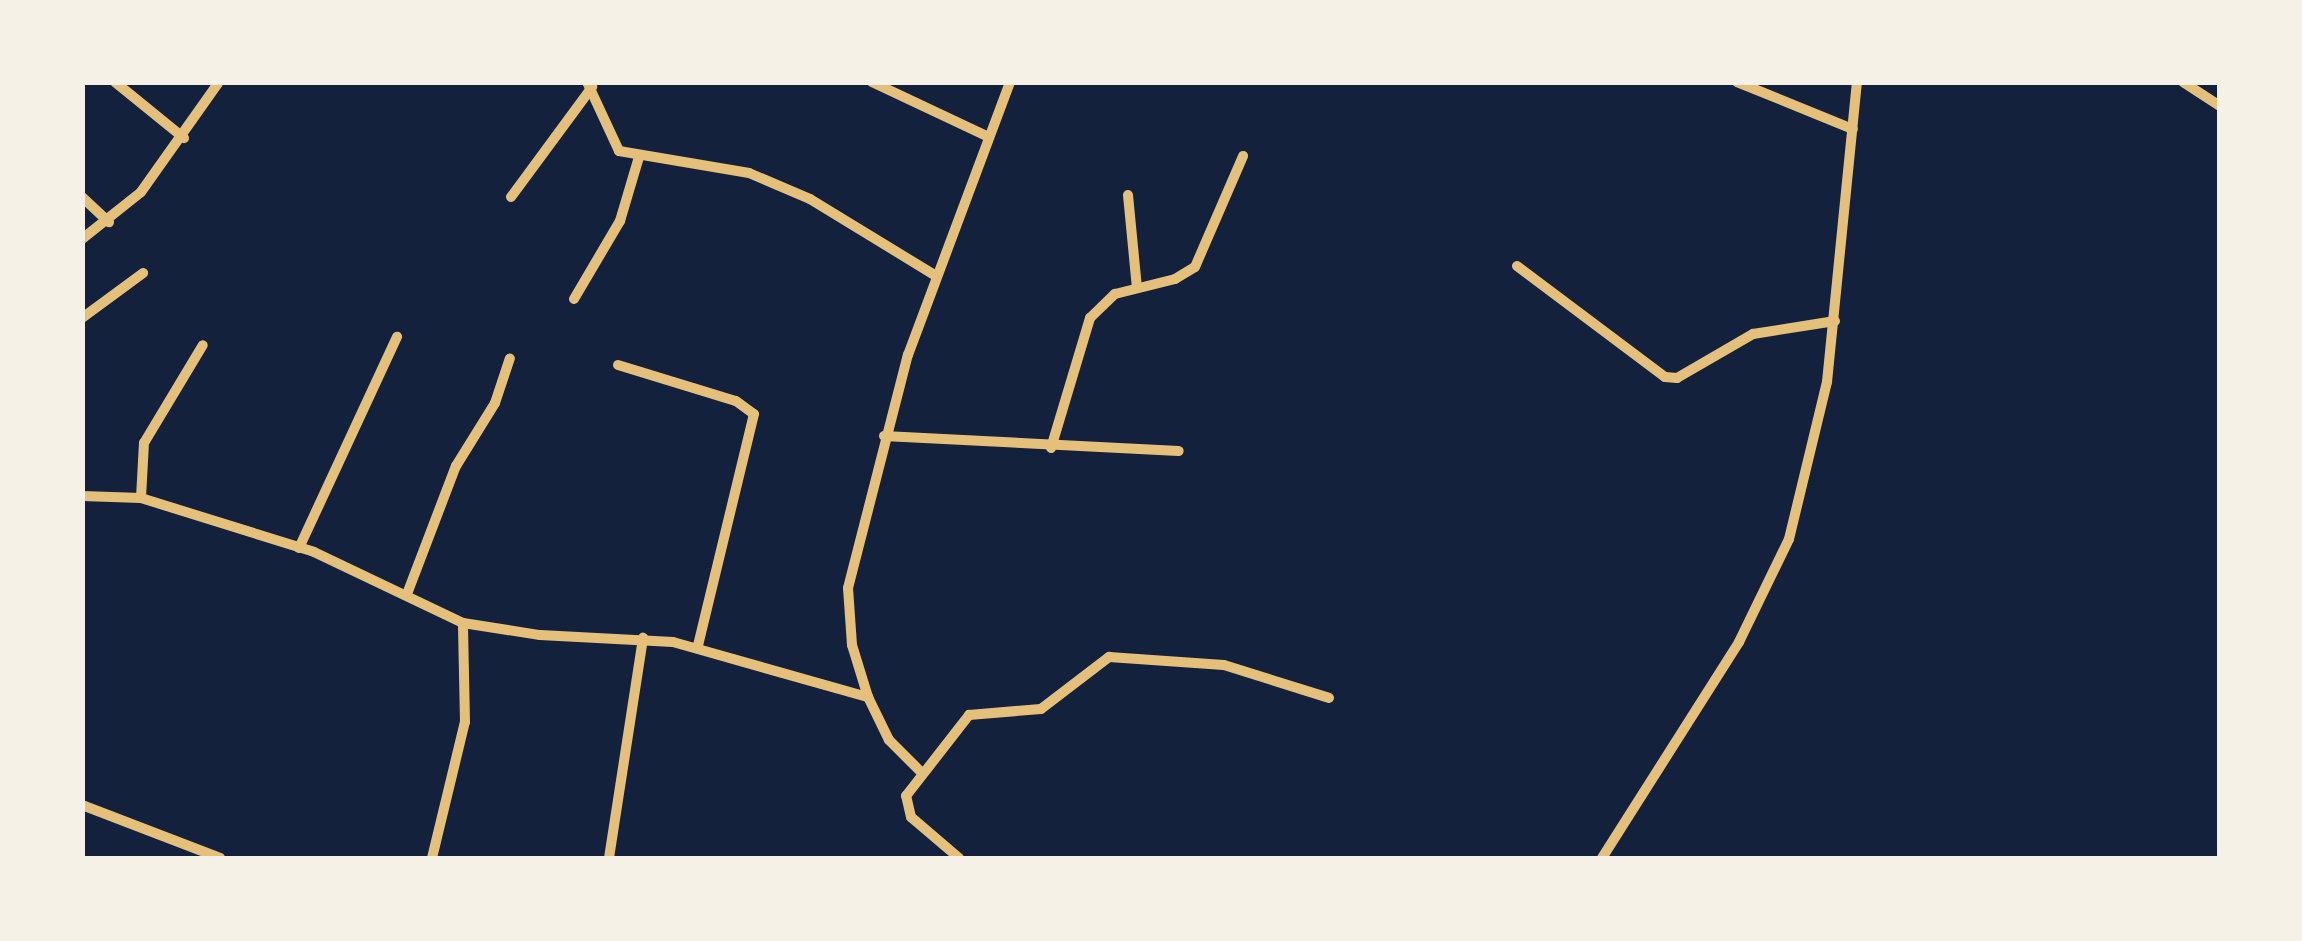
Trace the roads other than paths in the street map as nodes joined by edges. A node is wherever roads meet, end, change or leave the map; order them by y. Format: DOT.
graph roads {
  1 [pos="115,82"];
  2 [pos="219,82"];
  3 [pos="872,82"];
  4 [pos="1010,82"];
  5 [pos="1737,82"];
  6 [pos="1857,82"];
  7 [pos="2182,82"];
  8 [pos="589,85"];
  9 [pos="2220,106"];
  10 [pos="1853,129"];
  11 [pos="989,136"];
  12 [pos="184,138"];
  13 [pos="1243,156"];
  14 [pos="639,157"];
  15 [pos="82,196"];
  16 [pos="1128,196"];
  17 [pos="511,198"];
  18 [pos="109,222"];
  19 [pos="82,239"];
  20 [pos="1517,266"];
  21 [pos="143,273"];
  22 [pos="936,276"];
  23 [pos="1137,288"];
  24 [pos="574,299"];
  25 [pos="82,318"];
  26 [pos="1835,321"];
  27 [pos="398,337"];
  28 [pos="203,345"];
  29 [pos="510,358"];
  30 [pos="618,365"];
  31 [pos="884,436"];
  32 [pos="1051,448"];
  33 [pos="1179,451"];
  34 [pos="82,496"];
  35 [pos="140,498"];
  36 [pos="299,548"];
  37 [pos="407,594"];
  38 [pos="463,623"];
  39 [pos="643,638"];
  40 [pos="698,646"];
  41 [pos="868,696"];
  42 [pos="1329,698"];
  43 [pos="922,772"];
  44 [pos="82,806"];
  45 [pos="220,858"];
  46 [pos="432,858"];
  47 [pos="609,858"];
  48 [pos="959,858"];
  49 [pos="1602,858"];
  1 -- 12 [label="street"];
  2 -- 12 [label="street"];
  3 -- 11 [label="street"];
  4 -- 11 [label="street"];
  5 -- 10 [label="street"];
  6 -- 10 [label="street"];
  7 -- 9 [label="street"];
  8 -- 14 [label="street"];
  8 -- 17 [label="street"];
  10 -- 26 [label="street"];
  11 -- 22 [label="street"];
  12 -- 18 [label="street"];
  13 -- 23 [label="street"];
  14 -- 22 [label="street"];
  14 -- 24 [label="street"];
  15 -- 18 [label="street"];
  16 -- 23 [label="street"];
  18 -- 19 [label="street"];
  20 -- 26 [label="street"];
  21 -- 25 [label="street"];
  22 -- 31 [label="street"];
  23 -- 32 [label="street"];
  26 -- 49 [label="street"];
  27 -- 36 [label="street"];
  28 -- 35 [label="street"];
  29 -- 37 [label="street"];
  30 -- 40 [label="street"];
  31 -- 32 [label="street"];
  31 -- 41 [label="street"];
  32 -- 33 [label="street"];
  34 -- 35 [label="street"];
  35 -- 36 [label="street"];
  36 -- 37 [label="street"];
  37 -- 38 [label="street"];
  38 -- 39 [label="street"];
  38 -- 46 [label="street"];
  39 -- 40 [label="street"];
  39 -- 47 [label="street"];
  40 -- 41 [label="street"];
  41 -- 43 [label="street"];
  42 -- 43 [label="street"];
  43 -- 48 [label="street"];
  44 -- 45 [label="street"];
}
